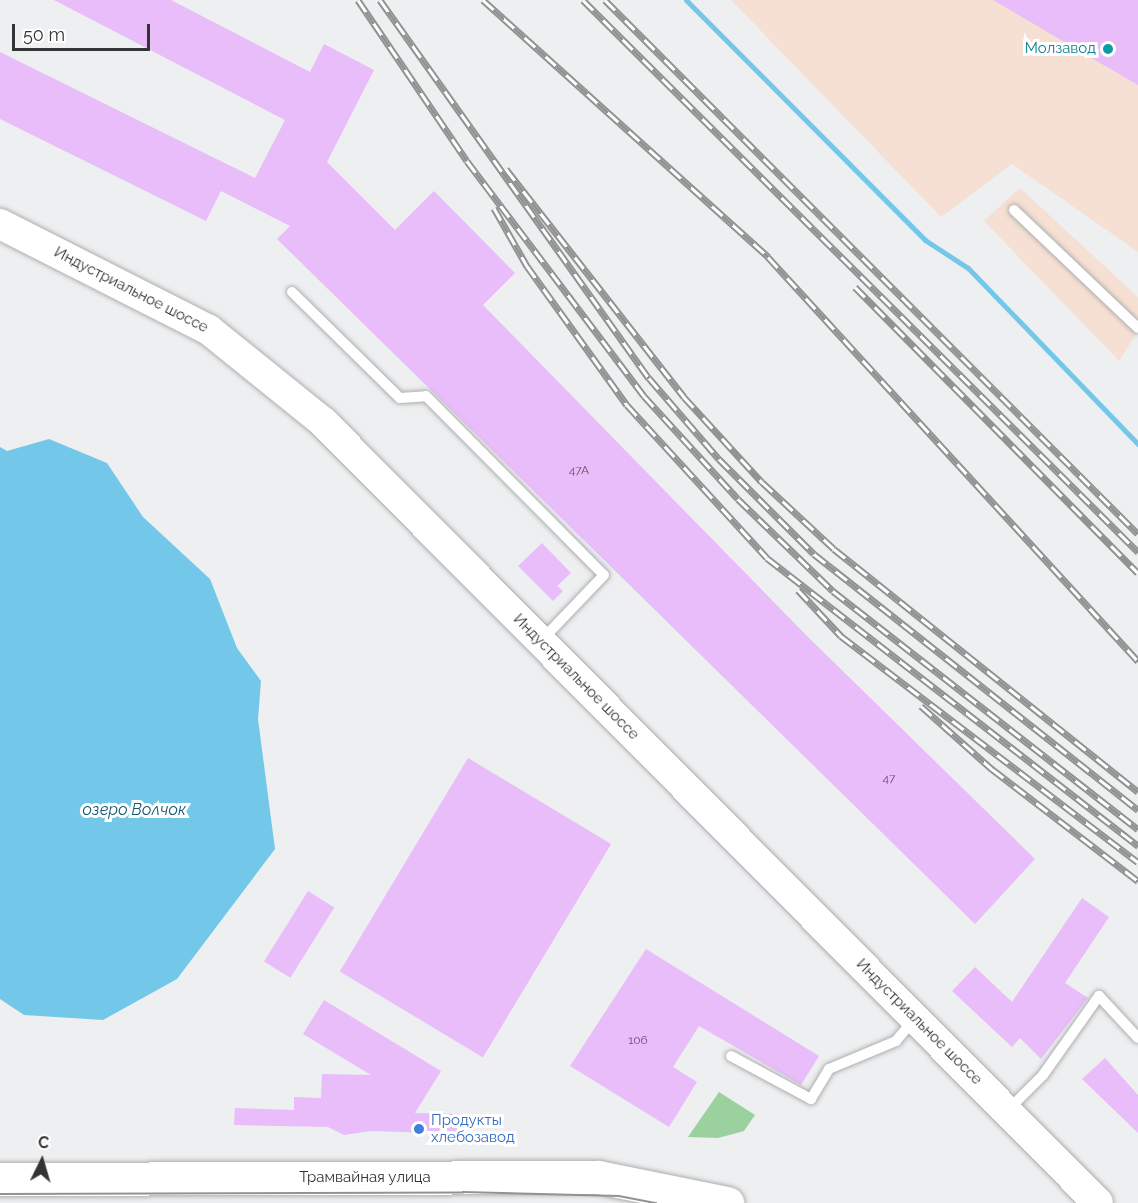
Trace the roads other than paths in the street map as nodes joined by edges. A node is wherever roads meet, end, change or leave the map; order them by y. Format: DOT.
graph roads {
  1 [pos="1014,210"];
  2 [pos="0,224"];
  3 [pos="292,292"];
  4 [pos="1138,328"];
  5 [pos="541,641"];
  6 [pos="915,1018"];
  7 [pos="1138,1038"];
  8 [pos="731,1056"];
  9 [pos="1007,1111"];
  10 [pos="0,1179"];
  11 [pos="727,1203"];
  12 [pos="1098,1203"];
  1 -- 4 [label="lane"];
  2 -- 5 [label="street, Индустриальное шоссе"];
  3 -- 5 [label="lane"];
  5 -- 6 [label="street, Индустриальное шоссе"];
  6 -- 8 [label="lane"];
  6 -- 9 [label="street, Индустриальное шоссе"];
  7 -- 9 [label="lane"];
  9 -- 12 [label="street, Индустриальное шоссе"];
  10 -- 11 [label="main road, Трамвайная улица"];
}
